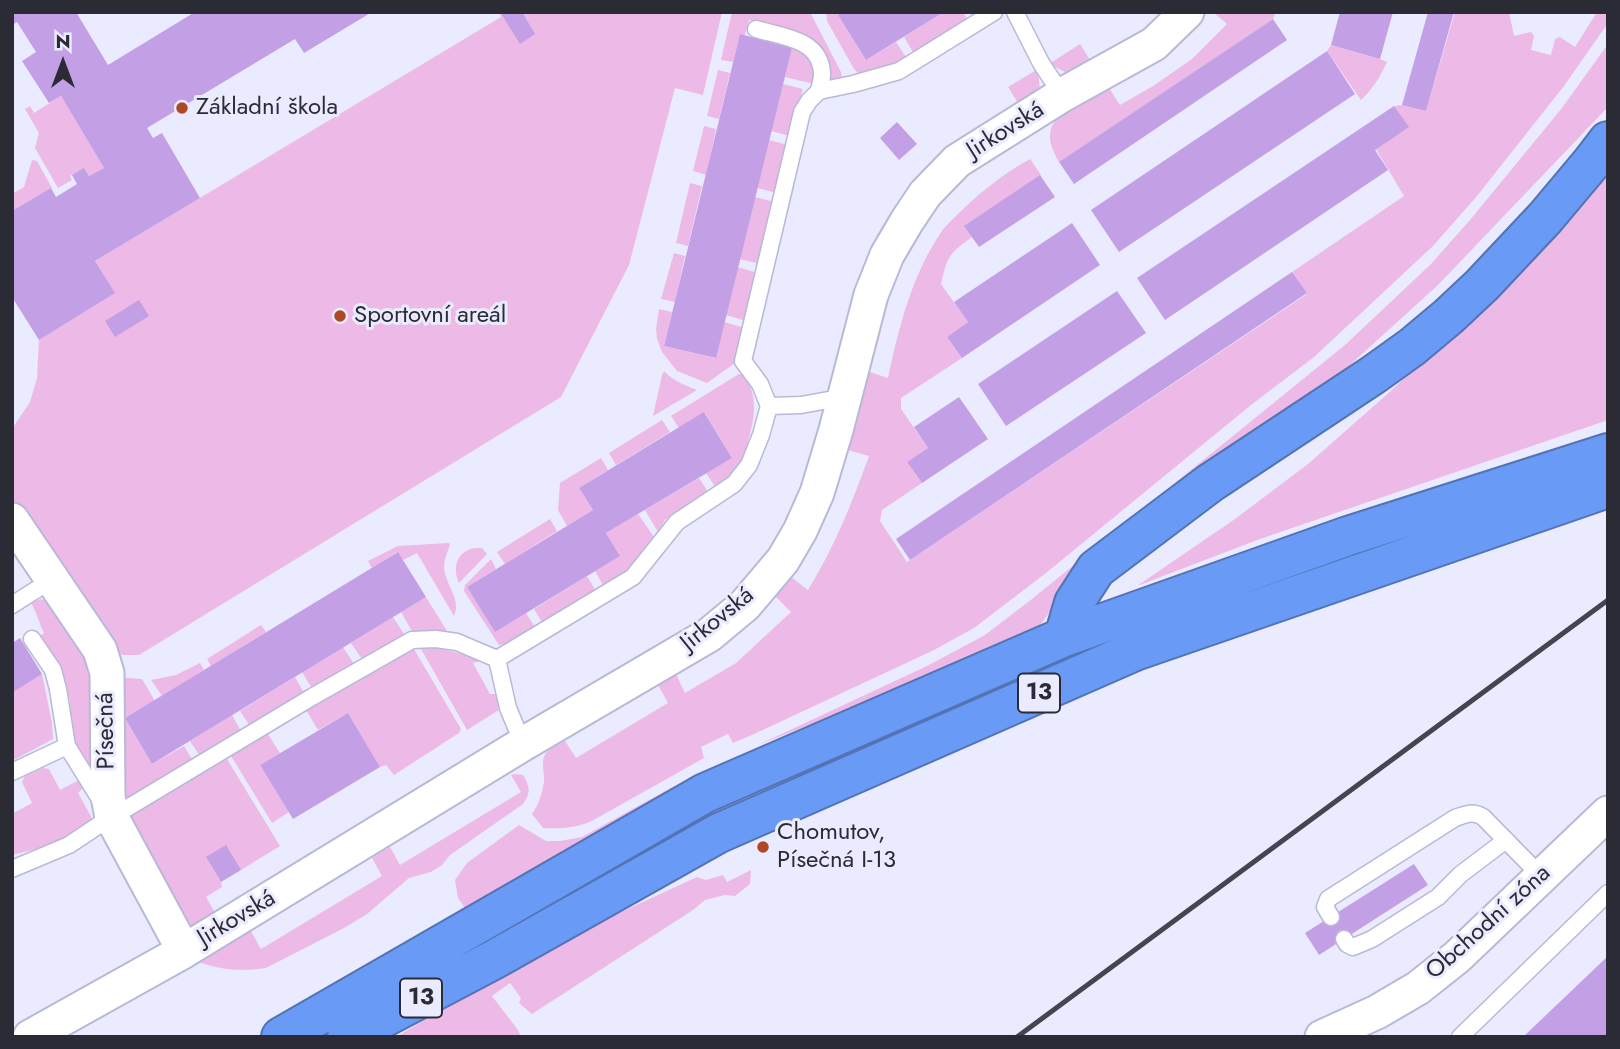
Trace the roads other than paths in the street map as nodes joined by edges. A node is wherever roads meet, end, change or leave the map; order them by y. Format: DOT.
graph roads {
  1 [pos="995,12"];
  2 [pos="1015,12"];
  3 [pos="1186,12"];
  4 [pos="756,29"];
  5 [pos="819,91"];
  6 [pos="1062,95"];
  7 [pos="1608,141"];
  8 [pos="845,397"];
  9 [pos="769,406"];
  10 [pos="1608,453"];
  11 [pos="1608,488"];
  12 [pos="12,520"];
  13 [pos="53,579"];
  14 [pos="12,605"];
  15 [pos="1064,637"];
  16 [pos="32,639"];
  17 [pos="497,659"];
  18 [pos="523,744"];
  19 [pos="67,747"];
  20 [pos="12,772"];
  21 [pos="1608,813"];
  22 [pos="112,818"];
  23 [pos="1506,840"];
  24 [pos="12,869"];
  25 [pos="1542,876"];
  26 [pos="1608,893"];
  27 [pos="1331,917"];
  28 [pos="1344,939"];
  29 [pos="184,951"];
  30 [pos="495,959"];
  31 [pos="30,1037"];
  32 [pos="281,1037"];
  33 [pos="347,1037"];
  34 [pos="377,1037"];
  35 [pos="1322,1037"];
  36 [pos="1460,1037"];
  1 -- 5 [label="lane"];
  2 -- 6 [label="lane"];
  3 -- 6 [label="street, Jirkovská"];
  4 -- 5 [label="lane"];
  5 -- 9 [label="lane"];
  6 -- 8 [label="street, Jirkovská"];
  7 -- 15 [label="highway"];
  8 -- 9 [label="lane"];
  8 -- 18 [label="street, Jirkovská"];
  9 -- 17 [label="lane"];
  10 -- 15 [label="highway, 13"];
  11 -- 30 [label="highway, 13"];
  12 -- 13 [label="street, Písečná"];
  13 -- 14 [label="lane"];
  13 -- 22 [label="street, Písečná"];
  15 -- 32 [label="highway, 13"];
  16 -- 19 [label="lane"];
  17 -- 18 [label="lane"];
  17 -- 22 [label="lane"];
  18 -- 29 [label="street, Jirkovská"];
  19 -- 20 [label="lane"];
  19 -- 22 [label="lane"];
  21 -- 25 [label="street, Obchodní zóna"];
  22 -- 24 [label="lane"];
  22 -- 29 [label="street, Písečná"];
  23 -- 25 [label="lane"];
  23 -- 27 [label="lane"];
  23 -- 28 [label="lane"];
  25 -- 35 [label="street, Obchodní zóna"];
  26 -- 36 [label="lane"];
  29 -- 31 [label="street, Jirkovská"];
  30 -- 33 [label="highway, 13"];
  30 -- 34 [label="street"];
}
